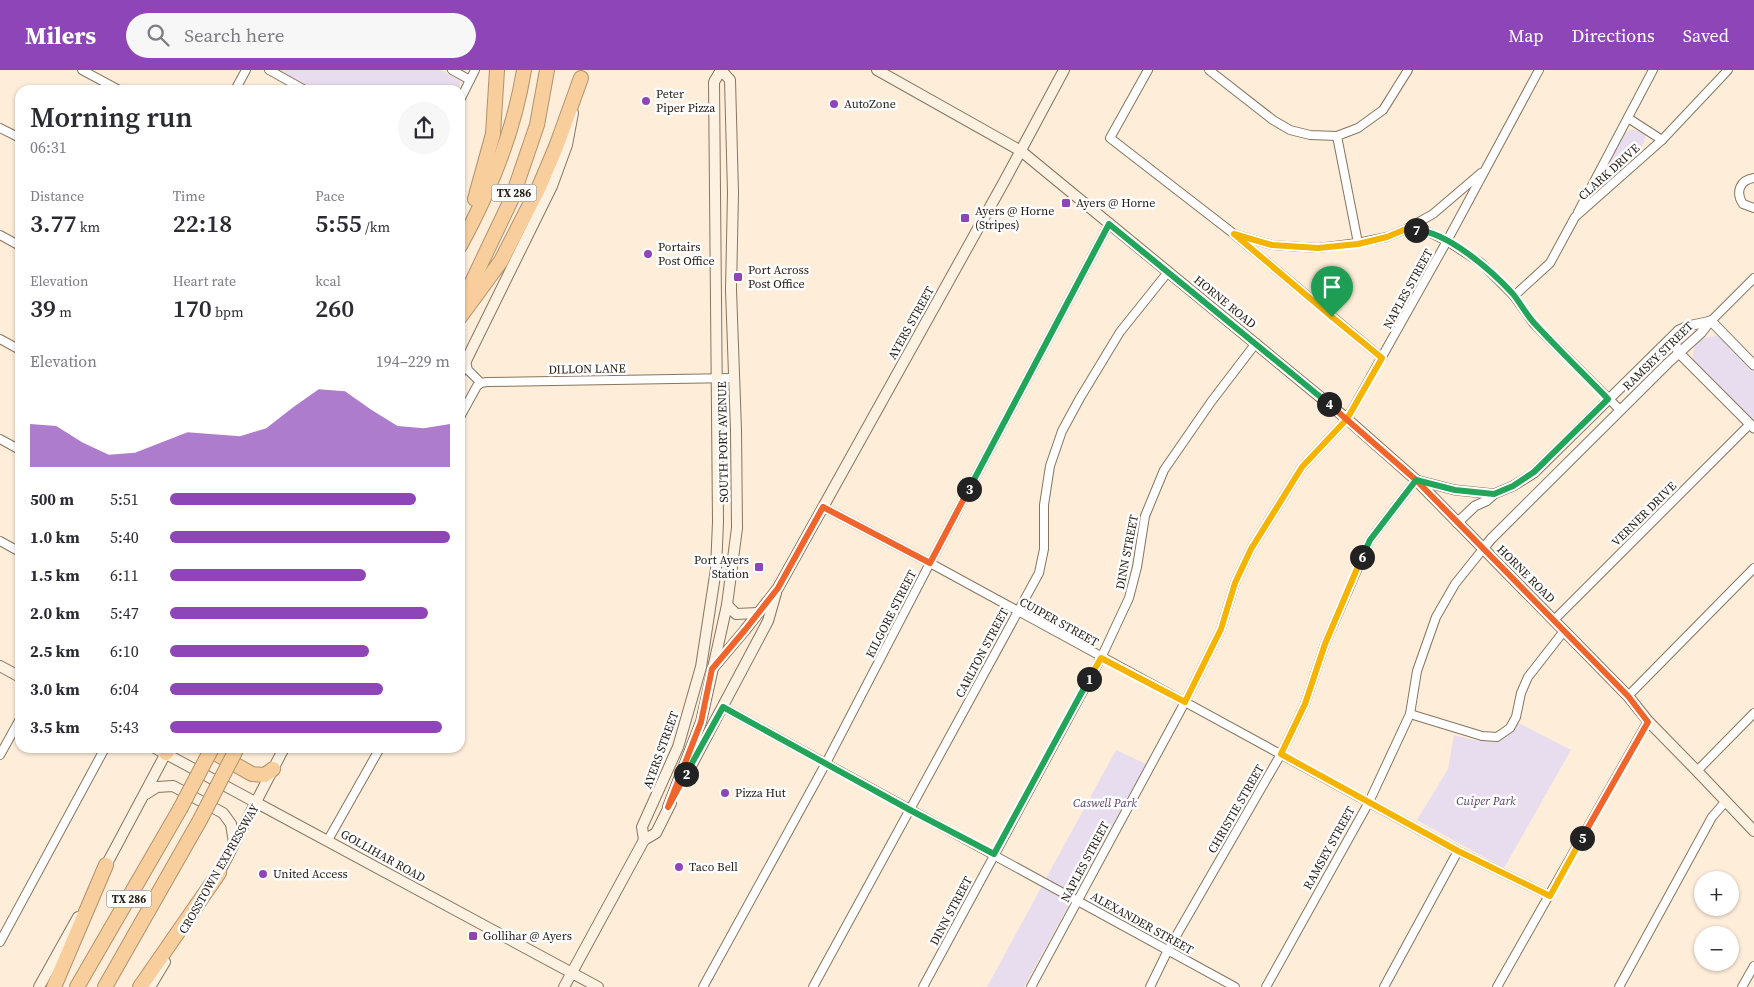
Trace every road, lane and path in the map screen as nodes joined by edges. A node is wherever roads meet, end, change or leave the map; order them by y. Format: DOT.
graph roads {
  1 [pos="82,70"];
  2 [pos="246,70"];
  3 [pos="268,70"];
  4 [pos="452,70"];
  5 [pos="475,70"];
  6 [pos="496,70"];
  7 [pos="524,70"];
  8 [pos="547,70"];
  9 [pos="721,70"];
  10 [pos="877,70"];
  11 [pos="1064,70"];
  12 [pos="1148,70"];
  13 [pos="1209,70"];
  14 [pos="1408,70"];
  15 [pos="1539,70"];
  16 [pos="1653,70"];
  17 [pos="1728,70"];
  18 [pos="581,74"];
  19 [pos="470,80"];
  20 [pos="110,85"];
  21 [pos="238,85"];
  22 [pos="296,85"];
  23 [pos="465,90"];
  24 [pos="1628,118"];
  25 [pos="0,128"];
  26 [pos="15,136"];
  27 [pos="1337,136"];
  28 [pos="1662,140"];
  29 [pos="1021,151"];
  30 [pos="1484,171"];
  31 [pos="1754,178"];
  32 [pos="1754,208"];
  33 [pos="1575,218"];
  34 [pos="1109,224"];
  35 [pos="1406,229"];
  36 [pos="465,232"];
  37 [pos="1234,234"];
  38 [pos="0,235"];
  39 [pos="465,237"];
  40 [pos="1447,241"];
  41 [pos="15,243"];
  42 [pos="1358,244"];
  43 [pos="1168,272"];
  44 [pos="1754,278"];
  45 [pos="1514,296"];
  46 [pos="465,298"];
  47 [pos="465,310"];
  48 [pos="1711,321"];
  49 [pos="1678,330"];
  50 [pos="0,339"];
  51 [pos="1256,343"];
  52 [pos="15,347"];
  53 [pos="1679,353"];
  54 [pos="1382,358"];
  55 [pos="466,361"];
  56 [pos="1754,365"];
  57 [pos="716,378"];
  58 [pos="734,378"];
  59 [pos="481,383"];
  60 [pos="1608,399"];
  61 [pos="465,407"];
  62 [pos="1620,410"];
  63 [pos="1347,419"];
  64 [pos="1752,426"];
  65 [pos="0,439"];
  66 [pos="15,447"];
  67 [pos="1416,480"];
  68 [pos="1494,494"];
  69 [pos="823,507"];
  70 [pos="1457,523"];
  71 [pos="0,541"];
  72 [pos="15,549"];
  73 [pos="1483,549"];
  74 [pos="930,563"];
  75 [pos="1754,568"];
  76 [pos="778,588"];
  77 [pos="727,605"];
  78 [pos="1017,611"];
  79 [pos="758,613"];
  80 [pos="1554,620"];
  81 [pos="1564,631"];
  82 [pos="1101,658"];
  83 [pos="0,666"];
  84 [pos="701,667"];
  85 [pos="712,669"];
  86 [pos="15,674"];
  87 [pos="1628,696"];
  88 [pos="1185,702"];
  89 [pos="723,707"];
  90 [pos="1754,713"];
  91 [pos="1410,714"];
  92 [pos="1648,722"];
  93 [pos="15,728"];
  94 [pos="102,753"];
  95 [pos="162,753"];
  96 [pos="171,753"];
  97 [pos="209,753"];
  98 [pos="215,753"];
  99 [pos="234,753"];
  100 [pos="281,753"];
  101 [pos="377,753"];
  102 [pos="1281,754"];
  103 [pos="0,755"];
  104 [pos="826,763"];
  105 [pos="273,769"];
  106 [pos="1697,770"];
  107 [pos="146,794"];
  108 [pos="1726,801"];
  109 [pos="257,802"];
  110 [pos="1369,802"];
  111 [pos="668,807"];
  112 [pos="910,810"];
  113 [pos="1754,831"];
  114 [pos="328,840"];
  115 [pos="644,840"];
  116 [pos="234,843"];
  117 [pos="1458,851"];
  118 [pos="994,854"];
  119 [pos="106,865"];
  120 [pos="219,873"];
  121 [pos="1550,896"];
  122 [pos="1077,901"];
  123 [pos="0,942"];
  124 [pos="1168,950"];
  125 [pos="1754,966"];
  126 [pos="571,973"];
  127 [pos="39,987"];
  128 [pos="54,987"];
  129 [pos="77,987"];
  130 [pos="105,987"];
  131 [pos="140,987"];
  132 [pos="150,987"];
  133 [pos="564,987"];
  134 [pos="598,987"];
  135 [pos="703,987"];
  136 [pos="813,987"];
  137 [pos="923,987"];
  138 [pos="1031,987"];
  139 [pos="1150,987"];
  140 [pos="1235,987"];
  141 [pos="1266,987"];
  142 [pos="1384,987"];
  143 [pos="1498,987"];
  144 [pos="1620,987"];
  145 [pos="1742,987"];
  1 -- 20 [label="street"];
  2 -- 21 [label="street"];
  3 -- 22 [label="street"];
  4 -- 19 [label="street"];
  5 -- 19 [label="street"];
  6 -- 36 [label="highway"];
  7 -- 39 [label="highway, TX 286"];
  8 -- 46 [label="highway, TX 286"];
  9 -- 57 [label="main road, SOUTH PORT AVENUE"];
  9 -- 58 [label="main road, SOUTH PORT AVENUE"];
  10 -- 29 [label="main road, HORNE ROAD"];
  11 -- 29 [label="main road, AYERS STREET"];
  12 -- 37 [label="street"];
  13 -- 27 [label="street"];
  14 -- 27 [label="street"];
  15 -- 30 [label="street, NAPLES STREET"];
  16 -- 24 [label="street"];
  17 -- 28 [label="street, CLARK DRIVE"];
  18 -- 47 [label="highway"];
  18 -- 55 [label="main road"];
  19 -- 23 [label="street"];
  24 -- 28 [label="street"];
  24 -- 33 [label="street"];
  25 -- 26 [label="street"];
  27 -- 42 [label="street"];
  28 -- 33 [label="street, CLARK DRIVE"];
  29 -- 34 [label="main road, HORNE ROAD"];
  29 -- 69 [label="main road, AYERS STREET"];
  30 -- 35 [label="street"];
  30 -- 40 [label="street, NAPLES STREET"];
  31 -- 32 [label="street"];
  33 -- 45 [label="street, CLARK DRIVE"];
  34 -- 43 [label="main road, HORNE ROAD"];
  34 -- 74 [label="street, KILGORE STREET"];
  35 -- 40 [label="street"];
  35 -- 42 [label="street"];
  37 -- 42 [label="street"];
  37 -- 54 [label="street"];
  38 -- 41 [label="street"];
  40 -- 45 [label="street"];
  40 -- 54 [label="street, NAPLES STREET"];
  43 -- 51 [label="main road, HORNE ROAD"];
  43 -- 78 [label="street, CARLTON STREET"];
  44 -- 48 [label="street, RAMSEY STREET"];
  45 -- 60 [label="street"];
  48 -- 49 [label="street, RAMSEY STREET"];
  48 -- 53 [label="street, RAMSEY STREET"];
  48 -- 56 [label="street"];
  49 -- 53 [label="street"];
  49 -- 60 [label="street, RAMSEY STREET"];
  50 -- 52 [label="street"];
  51 -- 63 [label="main road, HORNE ROAD"];
  51 -- 82 [label="street, DINN STREET"];
  53 -- 62 [label="street, RAMSEY STREET"];
  53 -- 64 [label="street"];
  54 -- 63 [label="street, NAPLES STREET"];
  55 -- 59 [label="street"];
  57 -- 58 [label="street, DILLON LANE"];
  57 -- 59 [label="street, DILLON LANE"];
  57 -- 84 [label="main road, SOUTH PORT AVENUE"];
  58 -- 77 [label="main road, SOUTH PORT AVENUE"];
  59 -- 61 [label="street"];
  60 -- 62 [label="street"];
  60 -- 68 [label="street, RAMSEY STREET"];
  62 -- 73 [label="street, RAMSEY STREET"];
  63 -- 67 [label="main road, HORNE ROAD"];
  63 -- 88 [label="street, NAPLES STREET"];
  64 -- 80 [label="street, VERNER DRIVE"];
  65 -- 66 [label="street"];
  67 -- 68 [label="street"];
  67 -- 70 [label="main road, HORNE ROAD"];
  67 -- 102 [label="street, CHRISTIE STREET"];
  68 -- 70 [label="street, RAMSEY STREET"];
  69 -- 74 [label="street, CUIPER STREET"];
  69 -- 76 [label="main road, AYERS STREET"];
  70 -- 73 [label="main road, HORNE ROAD"];
  71 -- 72 [label="street"];
  73 -- 80 [label="main road, HORNE ROAD"];
  73 -- 91 [label="street, RAMSEY STREET"];
  74 -- 78 [label="street, CUIPER STREET"];
  74 -- 104 [label="street, KILGORE STREET"];
  75 -- 87 [label="street"];
  76 -- 79 [label="main road, AYERS STREET"];
  76 -- 89 [label="main road, AYERS STREET"];
  77 -- 79 [label="main road"];
  77 -- 85 [label="main road, SOUTH PORT AVENUE"];
  78 -- 82 [label="street, CUIPER STREET"];
  78 -- 112 [label="street, CARLTON STREET"];
  79 -- 85 [label="main road, AYERS STREET"];
  80 -- 81 [label="main road, HORNE ROAD"];
  81 -- 87 [label="main road, HORNE ROAD"];
  81 -- 91 [label="street"];
  82 -- 88 [label="street, CUIPER STREET"];
  82 -- 118 [label="street, DINN STREET"];
  83 -- 86 [label="main road"];
  84 -- 115 [label="main road, AYERS STREET"];
  85 -- 111 [label="main road, SOUTH PORT AVENUE"];
  87 -- 92 [label="main road, HORNE ROAD"];
  88 -- 102 [label="street, CUIPER STREET"];
  88 -- 122 [label="street, NAPLES STREET"];
  89 -- 104 [label="street, ALEXANDER STREET"];
  89 -- 111 [label="main road, AYERS STREET"];
  90 -- 106 [label="street"];
  91 -- 110 [label="street, RAMSEY STREET"];
  92 -- 106 [label="main road, HORNE ROAD"];
  92 -- 121 [label="street"];
  93 -- 103 [label="street"];
  94 -- 123 [label="street"];
  95 -- 107 [label="main road"];
  96 -- 109 [label="main road, GOLLIHAR ROAD"];
  97 -- 129 [label="highway, TX 286, bridge"];
  98 -- 105 [label="highway"];
  99 -- 130 [label="highway, TX 286, bridge"];
  100 -- 105 [label="main road, CROSSTOWN EXPRESSWAY"];
  101 -- 114 [label="street"];
  102 -- 110 [label="street, CUIPER STREET"];
  102 -- 124 [label="street, CHRISTIE STREET"];
  104 -- 112 [label="street, ALEXANDER STREET"];
  104 -- 135 [label="street, KILGORE STREET"];
  105 -- 109 [label="main road, CROSSTOWN EXPRESSWAY"];
  106 -- 108 [label="main road, HORNE ROAD"];
  107 -- 116 [label="main road"];
  107 -- 119 [label="main road"];
  108 -- 113 [label="main road, HORNE ROAD"];
  108 -- 144 [label="street"];
  109 -- 114 [label="main road, GOLLIHAR ROAD"];
  109 -- 116 [label="main road, CROSSTOWN EXPRESSWAY"];
  110 -- 117 [label="street, CUIPER STREET"];
  110 -- 141 [label="street, RAMSEY STREET"];
  111 -- 115 [label="main road, AYERS STREET"];
  112 -- 118 [label="street, ALEXANDER STREET"];
  112 -- 136 [label="street, CARLTON STREET"];
  114 -- 126 [label="main road, GOLLIHAR ROAD"];
  115 -- 126 [label="main road, AYERS STREET"];
  116 -- 120 [label="main road, CROSSTOWN EXPRESSWAY"];
  117 -- 121 [label="street, CUIPER STREET"];
  117 -- 142 [label="street"];
  118 -- 122 [label="street, ALEXANDER STREET"];
  118 -- 137 [label="street, DINN STREET"];
  119 -- 127 [label="main road"];
  119 -- 128 [label="highway"];
  120 -- 131 [label="highway"];
  120 -- 132 [label="main road, CROSSTOWN EXPRESSWAY"];
  121 -- 143 [label="street"];
  122 -- 124 [label="street, ALEXANDER STREET"];
  122 -- 138 [label="street, NAPLES STREET"];
  124 -- 139 [label="street, CHRISTIE STREET"];
  124 -- 140 [label="street, ALEXANDER STREET"];
  125 -- 145 [label="street"];
  126 -- 133 [label="main road, AYERS STREET"];
  126 -- 134 [label="main road, GOLLIHAR ROAD"];
}
